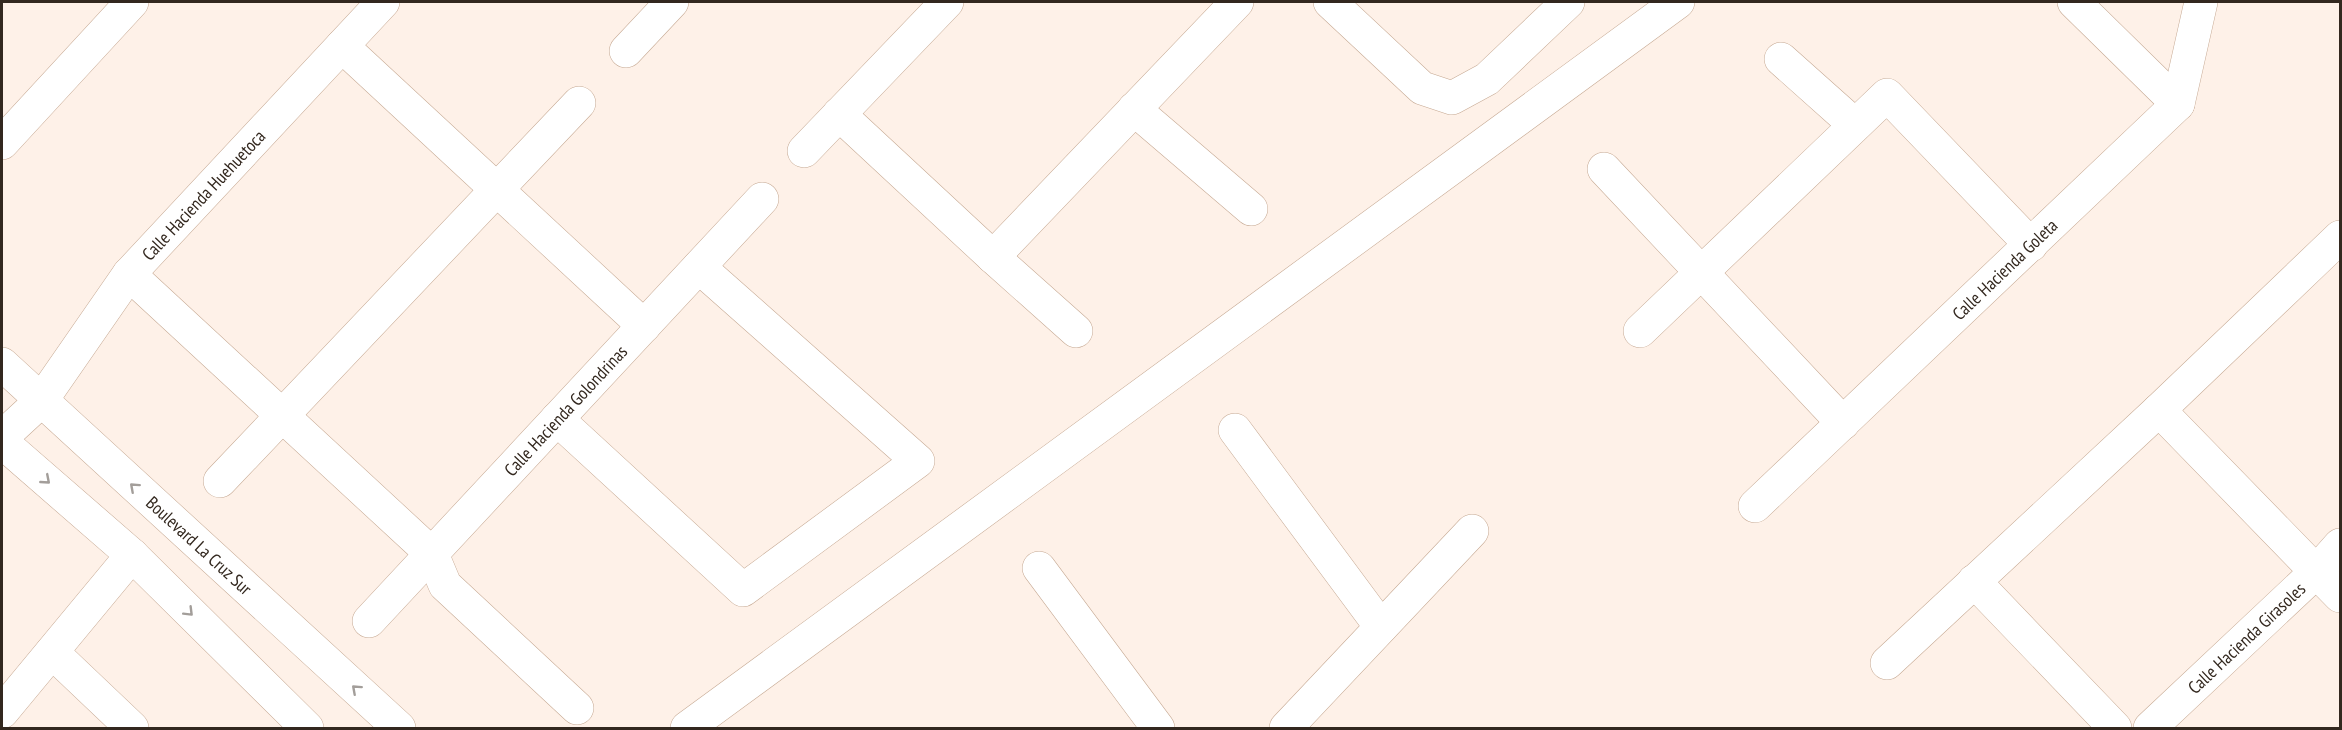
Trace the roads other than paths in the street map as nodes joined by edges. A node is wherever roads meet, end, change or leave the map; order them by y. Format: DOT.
graph roads {
  1 [pos="132,2"];
  2 [pos="383,2"];
  3 [pos="672,2"];
  4 [pos="947,2"];
  5 [pos="1237,2"];
  6 [pos="1330,2"];
  7 [pos="1568,2"];
  8 [pos="1678,2"];
  9 [pos="2074,2"];
  10 [pos="2201,2"];
  11 [pos="342,46"];
  12 [pos="626,51"];
  13 [pos="1781,59"];
  14 [pos="579,103"];
  15 [pos="2178,104"];
  16 [pos="1134,109"];
  17 [pos="839,114"];
  18 [pos="1855,125"];
  19 [pos="2,143"];
  20 [pos="804,151"];
  21 [pos="1604,169"];
  22 [pos="496,189"];
  23 [pos="762,199"];
  24 [pos="1251,209"];
  25 [pos="2340,237"];
  26 [pos="2031,244"];
  27 [pos="993,257"];
  28 [pos="699,267"];
  29 [pos="1701,273"];
  30 [pos="129,274"];
  31 [pos="644,326"];
  32 [pos="1076,331"];
  33 [pos="1640,331"];
  34 [pos="2,364"];
  35 [pos="41,401"];
  36 [pos="2159,410"];
  37 [pos="283,414"];
  38 [pos="557,419"];
  39 [pos="1843,423"];
  40 [pos="1235,430"];
  41 [pos="2,440"];
  42 [pos="220,481"];
  43 [pos="1755,506"];
  44 [pos="1472,531"];
  45 [pos="2340,545"];
  46 [pos="432,554"];
  47 [pos="132,555"];
  48 [pos="1040,568"];
  49 [pos="2317,571"];
  50 [pos="1974,581"];
  51 [pos="2340,596"];
  52 [pos="369,621"];
  53 [pos="1381,627"];
  54 [pos="52,652"];
  55 [pos="1887,663"];
  56 [pos="577,708"];
  57 [pos="2,712"];
  58 [pos="132,729"];
  59 [pos="307,729"];
  60 [pos="399,729"];
  61 [pos="687,729"];
  62 [pos="1158,729"];
  63 [pos="1286,729"];
  64 [pos="2115,729"];
  65 [pos="2150,729"];
  1 -- 19 [label="street"];
  2 -- 11 [label="street, Calle Hacienda Huehuetoca"];
  3 -- 12 [label="street"];
  4 -- 17 [label="street"];
  5 -- 16 [label="street"];
  6 -- 7 [label="street"];
  8 -- 61 [label="street"];
  9 -- 15 [label="street"];
  10 -- 15 [label="street"];
  11 -- 22 [label="street"];
  11 -- 30 [label="street, Calle Hacienda Huehuetoca"];
  13 -- 18 [label="street"];
  14 -- 22 [label="street"];
  15 -- 26 [label="street, Calle Hacienda Goleta"];
  16 -- 24 [label="street"];
  16 -- 27 [label="street"];
  17 -- 20 [label="street"];
  17 -- 27 [label="street"];
  18 -- 26 [label="street"];
  18 -- 29 [label="street"];
  21 -- 29 [label="street"];
  22 -- 31 [label="street"];
  22 -- 37 [label="street"];
  23 -- 28 [label="street, Calle Hacienda Golondrinas"];
  25 -- 36 [label="street"];
  26 -- 39 [label="street, Calle Hacienda Goleta"];
  27 -- 32 [label="street"];
  28 -- 31 [label="street, Calle Hacienda Golondrinas"];
  28 -- 38 [label="street"];
  29 -- 33 [label="street"];
  29 -- 39 [label="street"];
  30 -- 35 [label="street, Calle Hacienda Huehuetoca"];
  30 -- 37 [label="street"];
  31 -- 38 [label="street, Calle Hacienda Golondrinas"];
  34 -- 35 [label="street, Boulevard La Cruz Sur"];
  35 -- 41 [label="street, Calle Hacienda Huehuetoca"];
  60 -- 35 [label="street, Boulevard La Cruz Sur, one-way"];
  36 -- 49 [label="street"];
  36 -- 50 [label="street"];
  37 -- 42 [label="street"];
  37 -- 46 [label="street"];
  38 -- 46 [label="street, Calle Hacienda Golondrinas"];
  39 -- 43 [label="street, Calle Hacienda Goleta"];
  40 -- 53 [label="street"];
  41 -- 47 [label="street, one-way"];
  44 -- 53 [label="street"];
  45 -- 49 [label="street, Calle Hacienda Girasoles"];
  46 -- 52 [label="street, Calle Hacienda Golondrinas"];
  46 -- 56 [label="street"];
  47 -- 54 [label="street"];
  47 -- 59 [label="street, one-way"];
  48 -- 62 [label="street"];
  49 -- 51 [label="street"];
  49 -- 65 [label="street, Calle Hacienda Girasoles"];
  50 -- 55 [label="street"];
  50 -- 64 [label="street"];
  53 -- 63 [label="street"];
  54 -- 57 [label="street"];
  54 -- 58 [label="street"];
}
